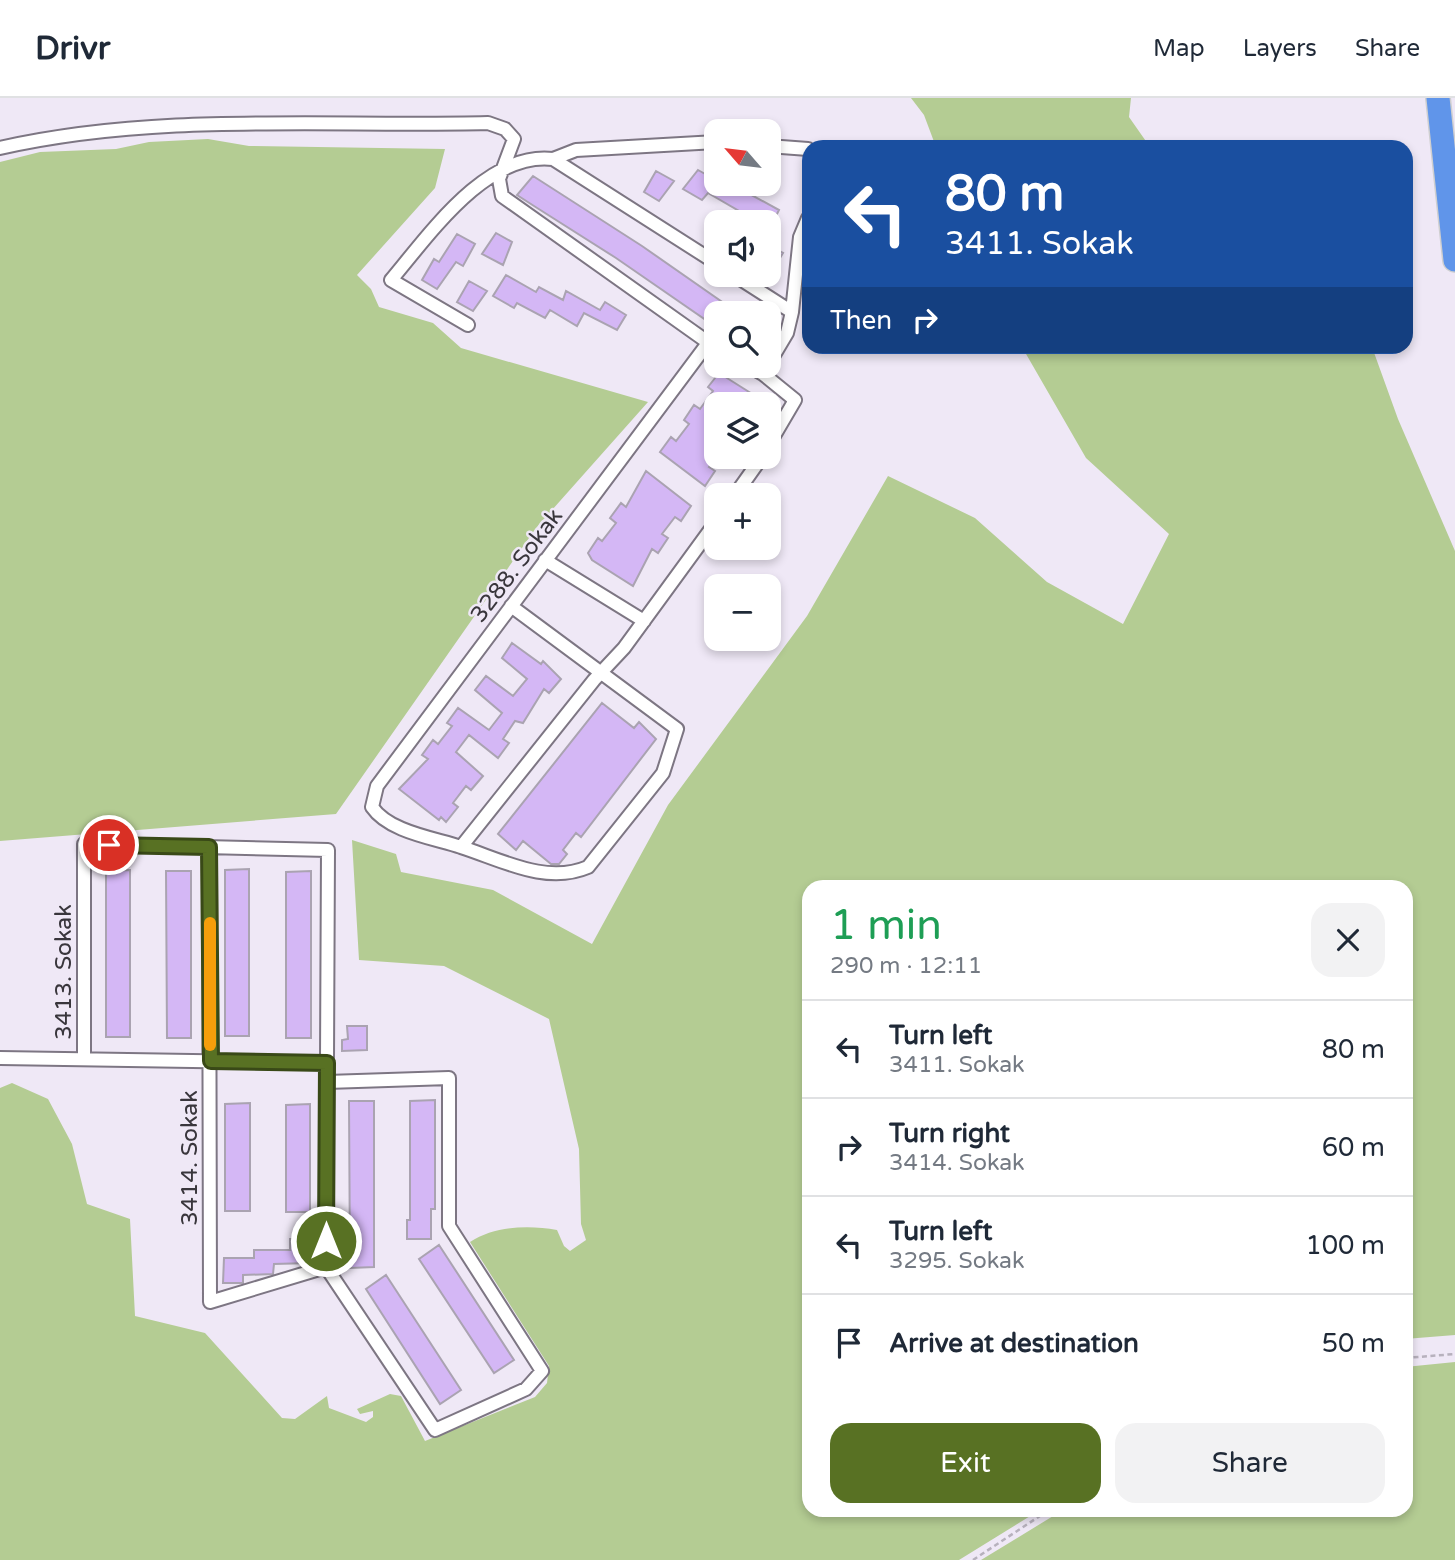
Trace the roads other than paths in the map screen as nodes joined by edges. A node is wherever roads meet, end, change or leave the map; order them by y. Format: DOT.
graph roads {
  1 [pos="1438,98"];
  2 [pos="704,143"];
  3 [pos="781,147"];
  4 [pos="0,148"];
  5 [pos="802,149"];
  6 [pos="552,159"];
  7 [pos="505,166"];
  8 [pos="802,232"];
  9 [pos="704,255"];
  10 [pos="1455,260"];
  11 [pos="753,287"];
  12 [pos="792,312"];
  13 [pos="468,325"];
  14 [pos="704,339"];
  15 [pos="781,344"];
  16 [pos="704,355"];
  17 [pos="776,378"];
  18 [pos="781,424"];
  19 [pos="704,538"];
  20 [pos="545,560"];
  21 [pos="511,606"];
  22 [pos="644,621"];
  23 [pos="601,672"];
  24 [pos="209,847"];
  25 [pos="461,847"];
  26 [pos="84,1057"];
  27 [pos="0,1058"];
  28 [pos="211,1061"];
  29 [pos="327,1063"];
  30 [pos="327,1082"];
  31 [pos="326,1267"];
  1 -- 10 [label="highway"];
  2 -- 6 [label="street"];
  3 -- 5 [label="street"];
  4 -- 7 [label="street"];
  6 -- 7 [label="street"];
  6 -- 9 [label="street"];
  7 -- 13 [label="street"];
  7 -- 14 [label="street"];
  8 -- 12 [label="street"];
  11 -- 12 [label="street"];
  12 -- 15 [label="street"];
  16 -- 20 [label="street, 3288. Sokak"];
  17 -- 18 [label="street"];
  19 -- 22 [label="street"];
  20 -- 21 [label="street, 3288. Sokak"];
  20 -- 22 [label="street"];
  21 -- 23 [label="street"];
  21 -- 25 [label="street, 3288. Sokak"];
  22 -- 23 [label="street"];
  23 -- 25 [label="street"];
  23 -- 25 [label="street"];
  24 -- 26 [label="street, 3413. Sokak"];
  24 -- 28 [label="street, 3414. Sokak"];
  24 -- 29 [label="street"];
  26 -- 27 [label="street"];
  26 -- 28 [label="street"];
  28 -- 29 [label="street"];
  28 -- 31 [label="street, 3414. Sokak"];
  29 -- 30 [label="street"];
  30 -- 31 [label="street"];
  30 -- 31 [label="street"];
}
